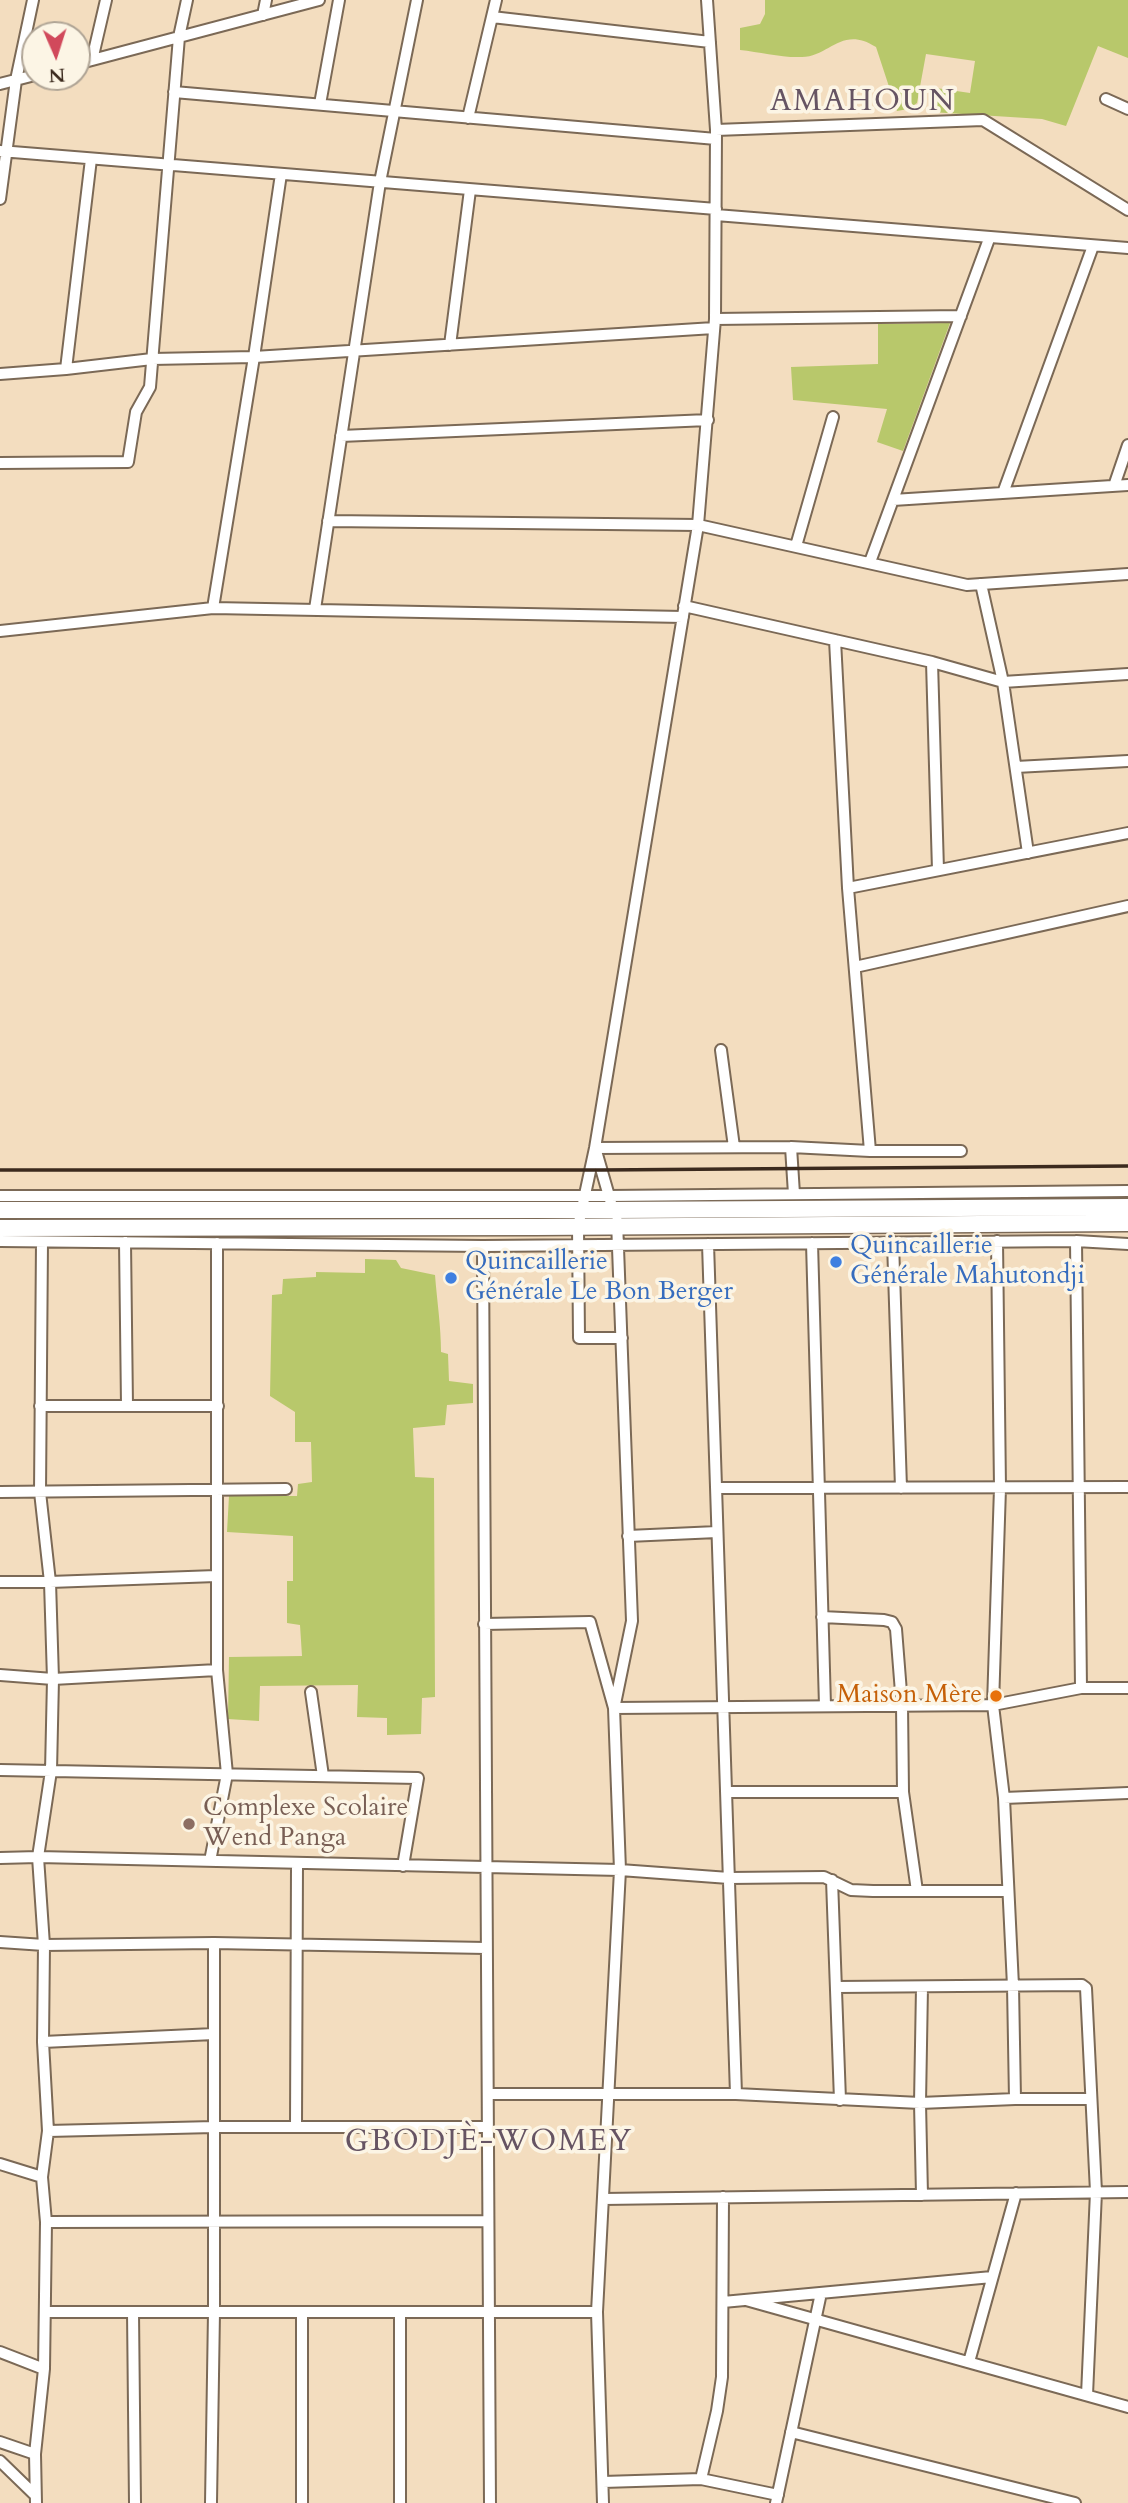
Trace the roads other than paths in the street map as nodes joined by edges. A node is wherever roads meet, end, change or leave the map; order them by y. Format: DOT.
graph roads {
  1 [pos="33,0"];
  2 [pos="106,0"];
  3 [pos="187,0"];
  4 [pos="266,0"];
  5 [pos="319,0"];
  6 [pos="340,0"];
  7 [pos="417,0"];
  8 [pos="496,0"];
  9 [pos="706,0"];
  10 [pos="263,15"];
  11 [pos="492,17"];
  12 [pos="179,37"];
  13 [pos="710,42"];
  14 [pos="92,60"];
  15 [pos="21,79"];
  16 [pos="16,80"];
  17 [pos="0,85"];
  18 [pos="174,92"];
  19 [pos="1107,99"];
  20 [pos="320,104"];
  21 [pos="1128,108"];
  22 [pos="395,111"];
  23 [pos="468,118"];
  24 [pos="716,135"];
  25 [pos="3,152"];
  26 [pos="91,159"];
  27 [pos="169,165"];
  28 [pos="281,174"];
  29 [pos="380,182"];
  30 [pos="470,190"];
  31 [pos="0,199"];
  32 [pos="1128,210"];
  33 [pos="716,212"];
  34 [pos="989,239"];
  35 [pos="1094,246"];
  36 [pos="1128,248"];
  37 [pos="961,316"];
  38 [pos="715,323"];
  39 [pos="450,345"];
  40 [pos="354,351"];
  41 [pos="254,357"];
  42 [pos="152,359"];
  43 [pos="66,369"];
  44 [pos="0,374"];
  45 [pos="833,417"];
  46 [pos="708,420"];
  47 [pos="341,436"];
  48 [pos="1128,445"];
  49 [pos="0,463"];
  50 [pos="1114,485"];
  51 [pos="1128,485"];
  52 [pos="1003,493"];
  53 [pos="893,500"];
  54 [pos="328,522"];
  55 [pos="698,524"];
  56 [pos="796,546"];
  57 [pos="870,562"];
  58 [pos="1128,574"];
  59 [pos="981,584"];
  60 [pos="213,608"];
  61 [pos="315,609"];
  62 [pos="683,611"];
  63 [pos="0,631"];
  64 [pos="835,640"];
  65 [pos="932,662"];
  66 [pos="1128,674"];
  67 [pos="1003,682"];
  68 [pos="1128,761"];
  69 [pos="1016,767"];
  70 [pos="1128,833"];
  71 [pos="1028,853"];
  72 [pos="939,870"];
  73 [pos="848,888"];
  74 [pos="1128,906"];
  75 [pos="855,967"];
  76 [pos="721,1050"];
  77 [pos="734,1147"];
  78 [pos="791,1147"];
  79 [pos="595,1148"];
  80 [pos="870,1151"];
  81 [pos="961,1151"];
  82 [pos="1128,1191"];
  83 [pos="794,1194"];
  84 [pos="0,1196"];
  85 [pos="611,1203"];
  86 [pos="1128,1207"];
  87 [pos="0,1210"];
  88 [pos="581,1211"];
  89 [pos="1128,1223"];
  90 [pos="0,1227"];
  91 [pos="618,1227"];
  92 [pos="0,1241"];
  93 [pos="996,1241"];
  94 [pos="1076,1241"];
  95 [pos="41,1242"];
  96 [pos="125,1242"];
  97 [pos="893,1242"];
  98 [pos="812,1243"];
  99 [pos="217,1244"];
  100 [pos="708,1244"];
  101 [pos="1128,1244"];
  102 [pos="577,1245"];
  103 [pos="619,1245"];
  104 [pos="483,1246"];
  105 [pos="622,1338"];
  106 [pos="40,1406"];
  107 [pos="127,1406"];
  108 [pos="218,1406"];
  109 [pos="1128,1487"];
  110 [pos="215,1488"];
  111 [pos="716,1488"];
  112 [pos="819,1488"];
  113 [pos="901,1488"];
  114 [pos="1000,1488"];
  115 [pos="1079,1488"];
  116 [pos="286,1489"];
  117 [pos="0,1492"];
  118 [pos="40,1492"];
  119 [pos="718,1532"];
  120 [pos="628,1536"];
  121 [pos="216,1576"];
  122 [pos="0,1582"];
  123 [pos="50,1582"];
  124 [pos="822,1617"];
  125 [pos="484,1624"];
  126 [pos="216,1670"];
  127 [pos="0,1675"];
  128 [pos="53,1679"];
  129 [pos="1082,1688"];
  130 [pos="1128,1688"];
  131 [pos="311,1692"];
  132 [pos="993,1705"];
  133 [pos="825,1706"];
  134 [pos="901,1706"];
  135 [pos="723,1707"];
  136 [pos="614,1708"];
  137 [pos="0,1770"];
  138 [pos="51,1771"];
  139 [pos="227,1774"];
  140 [pos="323,1776"];
  141 [pos="726,1792"];
  142 [pos="903,1792"];
  143 [pos="1128,1793"];
  144 [pos="1004,1797"];
  145 [pos="38,1857"];
  146 [pos="0,1858"];
  147 [pos="210,1861"];
  148 [pos="296,1864"];
  149 [pos="403,1867"];
  150 [pos="486,1867"];
  151 [pos="620,1870"];
  152 [pos="729,1878"];
  153 [pos="832,1880"];
  154 [pos="917,1891"];
  155 [pos="1008,1891"];
  156 [pos="0,1942"];
  157 [pos="214,1943"];
  158 [pos="44,1945"];
  159 [pos="296,1945"];
  160 [pos="486,1948"];
  161 [pos="1013,1986"];
  162 [pos="837,1987"];
  163 [pos="922,1987"];
  164 [pos="214,2035"];
  165 [pos="43,2042"];
  166 [pos="488,2094"];
  167 [pos="736,2094"];
  168 [pos="609,2095"];
  169 [pos="1014,2099"];
  170 [pos="1090,2099"];
  171 [pos="840,2100"];
  172 [pos="920,2103"];
  173 [pos="214,2127"];
  174 [pos="296,2127"];
  175 [pos="488,2127"];
  176 [pos="48,2132"];
  177 [pos="0,2164"];
  178 [pos="43,2177"];
  179 [pos="1096,2192"];
  180 [pos="1128,2192"];
  181 [pos="1016,2193"];
  182 [pos="922,2195"];
  183 [pos="723,2197"];
  184 [pos="603,2199"];
  185 [pos="214,2221"];
  186 [pos="488,2221"];
  187 [pos="46,2222"];
  188 [pos="992,2277"];
  189 [pos="821,2293"];
  190 [pos="746,2300"];
  191 [pos="723,2302"];
  192 [pos="45,2312"];
  193 [pos="133,2312"];
  194 [pos="214,2312"];
  195 [pos="302,2312"];
  196 [pos="400,2312"];
  197 [pos="489,2312"];
  198 [pos="597,2312"];
  199 [pos="815,2320"];
  200 [pos="0,2352"];
  201 [pos="969,2362"];
  202 [pos="44,2369"];
  203 [pos="1087,2395"];
  204 [pos="1128,2407"];
  205 [pos="792,2432"];
  206 [pos="0,2442"];
  207 [pos="35,2454"];
  208 [pos="0,2461"];
  209 [pos="701,2479"];
  210 [pos="603,2482"];
  211 [pos="35,2499"];
  212 [pos="777,2499"];
  213 [pos="135,2503"];
  214 [pos="211,2503"];
  215 [pos="302,2503"];
  216 [pos="400,2503"];
  217 [pos="490,2503"];
  218 [pos="603,2503"];
  219 [pos="1075,2503"];
  1 -- 16 [label="street"];
  2 -- 14 [label="street"];
  3 -- 12 [label="street"];
  4 -- 10 [label="street"];
  5 -- 10 [label="street"];
  6 -- 20 [label="street"];
  7 -- 22 [label="street"];
  8 -- 11 [label="street"];
  9 -- 13 [label="street"];
  10 -- 12 [label="street"];
  11 -- 13 [label="street"];
  11 -- 23 [label="street"];
  12 -- 14 [label="street"];
  12 -- 18 [label="street"];
  13 -- 24 [label="street"];
  15 -- 16 [label="street"];
  16 -- 17 [label="street"];
  16 -- 25 [label="street"];
  18 -- 20 [label="street"];
  18 -- 27 [label="street"];
  19 -- 21 [label="street"];
  20 -- 22 [label="street"];
  22 -- 23 [label="street"];
  22 -- 29 [label="street"];
  23 -- 24 [label="street"];
  24 -- 32 [label="street"];
  24 -- 33 [label="street"];
  25 -- 26 [label="street"];
  25 -- 31 [label="street"];
  26 -- 27 [label="street"];
  26 -- 43 [label="street"];
  27 -- 28 [label="street"];
  27 -- 42 [label="street"];
  28 -- 29 [label="street"];
  28 -- 41 [label="street"];
  29 -- 30 [label="street"];
  29 -- 40 [label="street"];
  30 -- 33 [label="street"];
  30 -- 39 [label="street"];
  33 -- 34 [label="street"];
  33 -- 38 [label="street"];
  34 -- 35 [label="street"];
  34 -- 37 [label="street"];
  35 -- 36 [label="street"];
  35 -- 52 [label="street"];
  37 -- 38 [label="street"];
  37 -- 53 [label="street"];
  38 -- 39 [label="street"];
  38 -- 46 [label="street"];
  39 -- 40 [label="street"];
  40 -- 41 [label="street"];
  40 -- 47 [label="street"];
  41 -- 42 [label="street"];
  41 -- 60 [label="street"];
  42 -- 43 [label="street"];
  42 -- 49 [label="street"];
  43 -- 44 [label="street"];
  45 -- 56 [label="street"];
  46 -- 47 [label="street"];
  46 -- 55 [label="street"];
  47 -- 54 [label="street"];
  48 -- 50 [label="street"];
  50 -- 51 [label="street"];
  50 -- 52 [label="street"];
  52 -- 53 [label="street"];
  53 -- 57 [label="street"];
  54 -- 55 [label="street"];
  54 -- 61 [label="street"];
  55 -- 56 [label="street"];
  55 -- 62 [label="street"];
  56 -- 57 [label="street"];
  57 -- 59 [label="street"];
  58 -- 59 [label="street"];
  59 -- 67 [label="street"];
  60 -- 61 [label="street"];
  60 -- 63 [label="street"];
  61 -- 62 [label="street"];
  62 -- 64 [label="street"];
  62 -- 79 [label="street"];
  64 -- 65 [label="street"];
  64 -- 73 [label="street"];
  65 -- 67 [label="street"];
  65 -- 72 [label="street"];
  66 -- 67 [label="street"];
  67 -- 69 [label="street"];
  68 -- 69 [label="street"];
  69 -- 71 [label="street"];
  70 -- 71 [label="street"];
  71 -- 72 [label="street"];
  72 -- 73 [label="street"];
  73 -- 75 [label="street"];
  74 -- 75 [label="street"];
  75 -- 80 [label="street"];
  76 -- 77 [label="street"];
  77 -- 78 [label="street"];
  77 -- 79 [label="street"];
  78 -- 80 [label="street"];
  78 -- 83 [label="street"];
  79 -- 85 [label="street"];
  79 -- 88 [label="street"];
  80 -- 81 [label="street"];
  82 -- 83 [label="street"];
  83 -- 85 [label="street"];
  84 -- 88 [label="street"];
  85 -- 86 [label="highway"];
  85 -- 88 [label="highway"];
  85 -- 91 [label="street"];
  87 -- 88 [label="highway"];
  88 -- 90 [label="highway"];
  88 -- 91 [label="highway"];
  88 -- 102 [label="street"];
  89 -- 91 [label="highway"];
  91 -- 103 [label="street"];
  92 -- 95 [label="street"];
  93 -- 94 [label="street"];
  93 -- 97 [label="street"];
  93 -- 114 [label="street"];
  94 -- 101 [label="street"];
  94 -- 115 [label="street"];
  95 -- 96 [label="street"];
  95 -- 106 [label="street"];
  96 -- 99 [label="street"];
  96 -- 107 [label="street"];
  97 -- 98 [label="street"];
  97 -- 113 [label="street"];
  98 -- 100 [label="street"];
  98 -- 112 [label="street"];
  99 -- 104 [label="street"];
  99 -- 108 [label="street"];
  100 -- 103 [label="street"];
  100 -- 111 [label="street"];
  102 -- 103 [label="street"];
  102 -- 104 [label="street"];
  102 -- 105 [label="street"];
  103 -- 105 [label="street"];
  104 -- 125 [label="street"];
  105 -- 120 [label="street"];
  106 -- 107 [label="street"];
  106 -- 118 [label="street"];
  107 -- 108 [label="street"];
  108 -- 110 [label="street"];
  109 -- 115 [label="street"];
  110 -- 116 [label="street"];
  110 -- 118 [label="street"];
  110 -- 121 [label="street"];
  111 -- 112 [label="street"];
  111 -- 119 [label="street"];
  112 -- 113 [label="street"];
  112 -- 124 [label="street"];
  113 -- 114 [label="street"];
  114 -- 115 [label="street"];
  114 -- 132 [label="street"];
  115 -- 129 [label="street"];
  117 -- 118 [label="street"];
  118 -- 123 [label="street"];
  119 -- 120 [label="street"];
  119 -- 135 [label="street"];
  120 -- 136 [label="street"];
  121 -- 123 [label="street"];
  121 -- 126 [label="street"];
  122 -- 123 [label="street"];
  123 -- 128 [label="street"];
  124 -- 133 [label="street"];
  124 -- 134 [label="street"];
  125 -- 136 [label="street"];
  125 -- 150 [label="street"];
  126 -- 128 [label="street"];
  126 -- 139 [label="street"];
  127 -- 128 [label="street"];
  128 -- 138 [label="street"];
  129 -- 130 [label="street"];
  129 -- 132 [label="street"];
  131 -- 140 [label="street"];
  132 -- 134 [label="street"];
  132 -- 144 [label="street"];
  133 -- 134 [label="street"];
  133 -- 135 [label="street"];
  134 -- 142 [label="street"];
  135 -- 136 [label="street"];
  135 -- 141 [label="street"];
  136 -- 151 [label="street"];
  137 -- 138 [label="street"];
  138 -- 139 [label="street"];
  138 -- 145 [label="street"];
  139 -- 140 [label="street"];
  139 -- 147 [label="street"];
  140 -- 149 [label="street"];
  141 -- 142 [label="street"];
  141 -- 152 [label="street"];
  142 -- 154 [label="street"];
  143 -- 144 [label="street"];
  144 -- 155 [label="street"];
  145 -- 146 [label="street"];
  145 -- 147 [label="street"];
  145 -- 158 [label="street"];
  147 -- 148 [label="street"];
  148 -- 149 [label="street"];
  148 -- 159 [label="street"];
  149 -- 150 [label="street"];
  150 -- 151 [label="street"];
  150 -- 160 [label="street"];
  151 -- 152 [label="street"];
  151 -- 168 [label="street"];
  152 -- 153 [label="street"];
  152 -- 167 [label="street"];
  153 -- 154 [label="street"];
  153 -- 162 [label="street"];
  154 -- 155 [label="street"];
  155 -- 161 [label="street"];
  156 -- 158 [label="street"];
  157 -- 158 [label="street"];
  157 -- 159 [label="street"];
  157 -- 164 [label="street"];
  158 -- 165 [label="street"];
  159 -- 160 [label="street"];
  159 -- 174 [label="street"];
  160 -- 166 [label="street"];
  161 -- 163 [label="street"];
  161 -- 169 [label="street"];
  161 -- 170 [label="street"];
  162 -- 163 [label="street"];
  162 -- 171 [label="street"];
  163 -- 172 [label="street"];
  164 -- 165 [label="street"];
  164 -- 173 [label="street"];
  165 -- 176 [label="street"];
  166 -- 168 [label="street"];
  166 -- 175 [label="street"];
  167 -- 168 [label="street"];
  167 -- 171 [label="street"];
  168 -- 184 [label="street"];
  169 -- 170 [label="street"];
  169 -- 172 [label="street"];
  170 -- 179 [label="street"];
  171 -- 172 [label="street"];
  172 -- 182 [label="street"];
  173 -- 174 [label="street"];
  173 -- 176 [label="street"];
  173 -- 185 [label="street"];
  174 -- 175 [label="street"];
  175 -- 186 [label="street"];
  176 -- 178 [label="street"];
  177 -- 178 [label="street"];
  178 -- 187 [label="street"];
  179 -- 180 [label="street"];
  179 -- 181 [label="street"];
  179 -- 203 [label="street"];
  181 -- 182 [label="street"];
  181 -- 188 [label="street"];
  182 -- 183 [label="street"];
  183 -- 184 [label="street"];
  183 -- 191 [label="street"];
  184 -- 198 [label="street"];
  185 -- 186 [label="street"];
  185 -- 187 [label="street"];
  185 -- 194 [label="street"];
  186 -- 197 [label="street"];
  187 -- 192 [label="street"];
  188 -- 189 [label="street"];
  188 -- 201 [label="street"];
  189 -- 190 [label="street"];
  189 -- 199 [label="street"];
  190 -- 191 [label="street"];
  190 -- 199 [label="street"];
  191 -- 209 [label="street"];
  192 -- 193 [label="street"];
  192 -- 202 [label="street"];
  193 -- 194 [label="street"];
  193 -- 213 [label="street"];
  194 -- 195 [label="street"];
  194 -- 214 [label="street"];
  195 -- 196 [label="street"];
  195 -- 215 [label="street"];
  196 -- 197 [label="street"];
  196 -- 216 [label="street"];
  197 -- 198 [label="street"];
  197 -- 217 [label="street"];
  198 -- 210 [label="street"];
  199 -- 201 [label="street"];
  199 -- 205 [label="street"];
  200 -- 202 [label="street"];
  201 -- 203 [label="street"];
  202 -- 207 [label="street"];
  203 -- 204 [label="street"];
  205 -- 212 [label="street"];
  205 -- 219 [label="street"];
  206 -- 207 [label="street"];
  207 -- 211 [label="street"];
  208 -- 211 [label="street"];
  209 -- 210 [label="street"];
  209 -- 212 [label="street"];
  210 -- 218 [label="street"];
}
